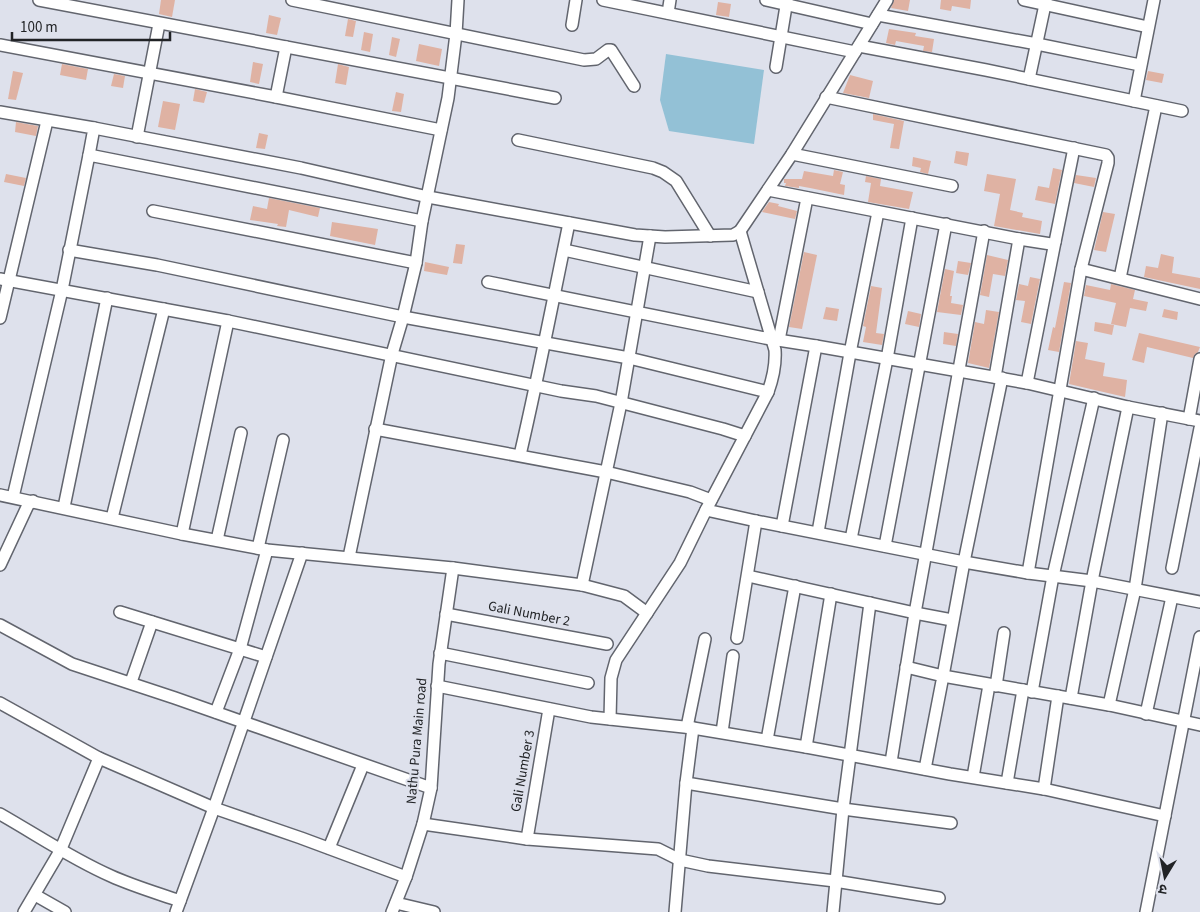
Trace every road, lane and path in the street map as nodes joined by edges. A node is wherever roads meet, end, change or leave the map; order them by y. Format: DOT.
graph roads {
  1 [pos="39,0"];
  2 [pos="292,0"];
  3 [pos="576,0"];
  4 [pos="603,0"];
  5 [pos="670,0"];
  6 [pos="766,0"];
  7 [pos="887,0"];
  8 [pos="1024,0"];
  9 [pos="1154,0"];
  10 [pos="456,1"];
  11 [pos="787,2"];
  12 [pos="1045,2"];
  13 [pos="99,6"];
  14 [pos="668,13"];
  15 [pos="875,20"];
  16 [pos="159,24"];
  17 [pos="572,26"];
  18 [pos="1148,27"];
  19 [pos="456,34"];
  20 [pos="782,37"];
  21 [pos="1037,44"];
  22 [pos="0,45"];
  23 [pos="286,46"];
  24 [pos="857,49"];
  25 [pos="1140,65"];
  26 [pos="776,67"];
  27 [pos="149,73"];
  28 [pos="451,78"];
  29 [pos="1029,79"];
  30 [pos="634,86"];
  31 [pos="276,96"];
  32 [pos="826,97"];
  33 [pos="555,98"];
  34 [pos="1134,101"];
  35 [pos="1156,106"];
  36 [pos="1182,111"];
  37 [pos="0,112"];
  38 [pos="47,121"];
  39 [pos="94,128"];
  40 [pos="441,130"];
  41 [pos="137,137"];
  42 [pos="518,140"];
  43 [pos="1074,148"];
  44 [pos="792,154"];
  45 [pos="89,155"];
  46 [pos="952,186"];
  47 [pos="768,190"];
  48 [pos="428,197"];
  49 [pos="807,198"];
  50 [pos="153,211"];
  51 [pos="878,212"];
  52 [pos="912,218"];
  53 [pos="422,221"];
  54 [pos="569,223"];
  55 [pos="946,224"];
  56 [pos="984,231"];
  57 [pos="737,233"];
  58 [pos="650,236"];
  59 [pos="712,236"];
  60 [pos="1019,239"];
  61 [pos="1055,242"];
  62 [pos="69,250"];
  63 [pos="564,250"];
  64 [pos="416,263"];
  65 [pos="645,269"];
  66 [pos="1081,269"];
  67 [pos="1120,278"];
  68 [pos="4,279"];
  69 [pos="488,282"];
  70 [pos="62,290"];
  71 [pos="756,292"];
  72 [pos="554,295"];
  73 [pos="107,298"];
  74 [pos="1200,299"];
  75 [pos="164,309"];
  76 [pos="637,311"];
  77 [pos="403,317"];
  78 [pos="0,318"];
  79 [pos="228,321"];
  80 [pos="767,338"];
  81 [pos="544,343"];
  82 [pos="816,346"];
  83 [pos="850,353"];
  84 [pos="392,354"];
  85 [pos="630,358"];
  86 [pos="887,359"];
  87 [pos="1200,359"];
  88 [pos="919,364"];
  89 [pos="959,371"];
  90 [pos="998,378"];
  91 [pos="1026,383"];
  92 [pos="536,385"];
  93 [pos="1061,390"];
  94 [pos="765,391"];
  95 [pos="1094,398"];
  96 [pos="621,403"];
  97 [pos="1128,406"];
  98 [pos="1162,413"];
  99 [pos="1194,420"];
  100 [pos="1200,428"];
  101 [pos="375,429"];
  102 [pos="241,432"];
  103 [pos="741,435"];
  104 [pos="283,440"];
  105 [pos="520,455"];
  106 [pos="606,472"];
  107 [pos="0,495"];
  108 [pos="13,497"];
  109 [pos="33,501"];
  110 [pos="708,503"];
  111 [pos="64,507"];
  112 [pos="112,518"];
  113 [pos="756,522"];
  114 [pos="782,526"];
  115 [pos="818,532"];
  116 [pos="182,534"];
  117 [pos="851,539"];
  118 [pos="217,540"];
  119 [pos="885,546"];
  120 [pos="262,549"];
  121 [pos="302,553"];
  122 [pos="926,554"];
  123 [pos="349,557"];
  124 [pos="964,562"];
  125 [pos="0,565"];
  126 [pos="454,568"];
  127 [pos="1172,568"];
  128 [pos="1028,573"];
  129 [pos="748,576"];
  130 [pos="1053,576"];
  131 [pos="1092,581"];
  132 [pos="582,585"];
  133 [pos="796,586"];
  134 [pos="1135,589"];
  135 [pos="831,594"];
  136 [pos="1172,596"];
  137 [pos="1200,602"];
  138 [pos="870,603"];
  139 [pos="642,609"];
  140 [pos="120,612"];
  141 [pos="915,613"];
  142 [pos="446,614"];
  143 [pos="952,620"];
  144 [pos="152,622"];
  145 [pos="0,624"];
  146 [pos="1004,633"];
  147 [pos="1200,637"];
  148 [pos="737,638"];
  149 [pos="705,639"];
  150 [pos="607,644"];
  151 [pos="240,649"];
  152 [pos="440,653"];
  153 [pos="732,656"];
  154 [pos="266,657"];
  155 [pos="906,667"];
  156 [pos="943,676"];
  157 [pos="131,682"];
  158 [pos="588,683"];
  159 [pos="992,685"];
  160 [pos="437,686"];
  161 [pos="1027,691"];
  162 [pos="1058,696"];
  163 [pos="1071,698"];
  164 [pos="0,703"];
  165 [pos="1109,705"];
  166 [pos="549,709"];
  167 [pos="216,712"];
  168 [pos="1146,714"];
  169 [pos="608,719"];
  170 [pos="242,722"];
  171 [pos="1184,722"];
  172 [pos="1200,725"];
  173 [pos="690,727"];
  174 [pos="722,732"];
  175 [pos="768,740"];
  176 [pos="806,747"];
  177 [pos="849,755"];
  178 [pos="99,758"];
  179 [pos="890,762"];
  180 [pos="363,765"];
  181 [pos="925,769"];
  182 [pos="973,777"];
  183 [pos="686,783"];
  184 [pos="1007,783"];
  185 [pos="431,788"];
  186 [pos="1044,789"];
  187 [pos="214,808"];
  188 [pos="843,809"];
  189 [pos="0,814"];
  190 [pos="1165,816"];
  191 [pos="423,824"];
  192 [pos="951,824"];
  193 [pos="527,839"];
  194 [pos="329,848"];
  195 [pos="60,851"];
  196 [pos="680,860"];
  197 [pos="406,877"];
  198 [pos="835,881"];
  199 [pos="35,895"];
  200 [pos="939,898"];
  201 [pos="178,906"];
  202 [pos="394,907"];
  203 [pos="24,912"];
  204 [pos="65,912"];
  205 [pos="434,912"];
  206 [pos="675,912"];
  207 [pos="833,912"];
  208 [pos="1146,912"];
  1 -- 13 [label="street"];
  2 -- 19 [label="street"];
  3 -- 17 [label="street"];
  4 -- 14 [label="street"];
  5 -- 14 [label="street"];
  6 -- 11 [label="street"];
  7 -- 15 [label="street"];
  8 -- 12 [label="street"];
  9 -- 18 [label="street"];
  10 -- 19 [label="street"];
  11 -- 15 [label="street"];
  11 -- 20 [label="street"];
  12 -- 18 [label="street"];
  12 -- 21 [label="street"];
  13 -- 16 [label="street"];
  14 -- 20 [label="street"];
  15 -- 21 [label="street"];
  15 -- 24 [label="street"];
  16 -- 23 [label="street"];
  16 -- 27 [label="street"];
  18 -- 25 [label="street"];
  19 -- 28 [label="street"];
  19 -- 30 [label="street"];
  20 -- 24 [label="street"];
  20 -- 26 [label="street"];
  21 -- 25 [label="street"];
  21 -- 29 [label="street"];
  22 -- 27 [label="street"];
  23 -- 28 [label="street"];
  23 -- 31 [label="street"];
  24 -- 29 [label="street"];
  24 -- 32 [label="street"];
  25 -- 34 [label="street"];
  27 -- 31 [label="street"];
  27 -- 41 [label="street"];
  28 -- 33 [label="street"];
  28 -- 40 [label="street"];
  29 -- 34 [label="street"];
  31 -- 40 [label="street"];
  32 -- 43 [label="street"];
  32 -- 44 [label="street"];
  34 -- 35 [label="street"];
  35 -- 36 [label="street"];
  35 -- 67 [label="street"];
  37 -- 38 [label="street"];
  38 -- 39 [label="street"];
  38 -- 68 [label="street"];
  39 -- 41 [label="street"];
  39 -- 45 [label="street"];
  40 -- 48 [label="street"];
  41 -- 48 [label="street"];
  42 -- 59 [label="street"];
  43 -- 61 [label="street"];
  43 -- 66 [label="street"];
  44 -- 46 [label="street"];
  44 -- 47 [label="street"];
  45 -- 53 [label="street"];
  45 -- 62 [label="street"];
  47 -- 49 [label="street"];
  47 -- 57 [label="street"];
  48 -- 53 [label="street"];
  48 -- 54 [label="street"];
  49 -- 51 [label="street"];
  49 -- 80 [label="street"];
  50 -- 64 [label="street"];
  51 -- 52 [label="street"];
  51 -- 83 [label="street"];
  52 -- 55 [label="street"];
  52 -- 86 [label="street"];
  53 -- 64 [label="street"];
  54 -- 58 [label="street"];
  54 -- 63 [label="street"];
  55 -- 56 [label="street"];
  55 -- 88 [label="street"];
  56 -- 60 [label="street"];
  56 -- 89 [label="street"];
  57 -- 59 [label="street"];
  57 -- 71 [label="street"];
  58 -- 59 [label="street"];
  58 -- 65 [label="street"];
  60 -- 61 [label="street"];
  60 -- 90 [label="street"];
  61 -- 91 [label="street"];
  62 -- 70 [label="street"];
  62 -- 77 [label="street"];
  63 -- 65 [label="street"];
  63 -- 72 [label="street"];
  64 -- 77 [label="street"];
  65 -- 71 [label="street"];
  65 -- 76 [label="street"];
  66 -- 67 [label="street"];
  66 -- 93 [label="street"];
  67 -- 74 [label="street"];
  68 -- 70 [label="street"];
  68 -- 78 [label="street"];
  69 -- 72 [label="street"];
  70 -- 73 [label="street"];
  70 -- 108 [label="street"];
  71 -- 80 [label="street"];
  72 -- 76 [label="street"];
  72 -- 81 [label="street"];
  73 -- 75 [label="street"];
  73 -- 111 [label="street"];
  75 -- 79 [label="street"];
  75 -- 112 [label="street"];
  76 -- 80 [label="street"];
  76 -- 85 [label="street"];
  77 -- 81 [label="street"];
  77 -- 84 [label="street"];
  79 -- 84 [label="street"];
  79 -- 116 [label="street"];
  80 -- 82 [label="street"];
  80 -- 94 [label="street"];
  81 -- 85 [label="street"];
  81 -- 92 [label="street"];
  82 -- 83 [label="street"];
  82 -- 114 [label="street"];
  83 -- 86 [label="street"];
  83 -- 115 [label="street"];
  84 -- 92 [label="street"];
  84 -- 101 [label="street"];
  85 -- 94 [label="street"];
  85 -- 96 [label="street"];
  86 -- 88 [label="street"];
  86 -- 117 [label="street"];
  87 -- 99 [label="street"];
  88 -- 89 [label="street"];
  88 -- 119 [label="street"];
  89 -- 90 [label="street"];
  89 -- 122 [label="street"];
  90 -- 91 [label="street"];
  90 -- 124 [label="street"];
  91 -- 93 [label="street"];
  92 -- 96 [label="street"];
  92 -- 105 [label="street"];
  93 -- 95 [label="street"];
  93 -- 128 [label="street"];
  94 -- 103 [label="street"];
  95 -- 97 [label="street"];
  95 -- 130 [label="street"];
  96 -- 103 [label="street"];
  96 -- 106 [label="street"];
  97 -- 98 [label="street"];
  97 -- 131 [label="street"];
  98 -- 99 [label="street"];
  98 -- 134 [label="street"];
  100 -- 127 [label="street"];
  101 -- 105 [label="street"];
  101 -- 123 [label="street"];
  102 -- 118 [label="street"];
  103 -- 110 [label="street"];
  104 -- 120 [label="street"];
  105 -- 106 [label="street"];
  106 -- 110 [label="street"];
  106 -- 132 [label="street"];
  107 -- 108 [label="street"];
  108 -- 109 [label="street"];
  109 -- 111 [label="street"];
  109 -- 125 [label="street"];
  110 -- 113 [label="street"];
  110 -- 139 [label="street"];
  111 -- 112 [label="street"];
  112 -- 116 [label="street"];
  113 -- 114 [label="street"];
  113 -- 129 [label="street"];
  114 -- 115 [label="street"];
  115 -- 117 [label="street"];
  116 -- 118 [label="street"];
  117 -- 119 [label="street"];
  118 -- 120 [label="street"];
  119 -- 122 [label="street"];
  120 -- 121 [label="street"];
  120 -- 151 [label="street"];
  121 -- 123 [label="street"];
  121 -- 154 [label="street"];
  122 -- 124 [label="street"];
  122 -- 141 [label="street"];
  123 -- 126 [label="street"];
  124 -- 128 [label="street"];
  124 -- 143 [label="street"];
  126 -- 132 [label="street"];
  126 -- 142 [label="street, Nathu Pura Main road"];
  128 -- 130 [label="street"];
  129 -- 133 [label="street"];
  129 -- 148 [label="street"];
  130 -- 131 [label="street"];
  130 -- 161 [label="street"];
  131 -- 134 [label="street"];
  131 -- 163 [label="street"];
  132 -- 139 [label="street"];
  133 -- 135 [label="street"];
  133 -- 175 [label="street"];
  134 -- 136 [label="street"];
  134 -- 165 [label="street"];
  135 -- 138 [label="street"];
  135 -- 176 [label="street"];
  136 -- 137 [label="street"];
  136 -- 168 [label="street"];
  138 -- 141 [label="street"];
  138 -- 177 [label="street"];
  139 -- 169 [label="street"];
  140 -- 144 [label="street"];
  141 -- 143 [label="street"];
  141 -- 155 [label="street"];
  142 -- 150 [label="street, Gali Number 2"];
  142 -- 152 [label="street, Nathu Pura Main road"];
  143 -- 156 [label="street"];
  144 -- 151 [label="street"];
  144 -- 157 [label="street"];
  145 -- 157 [label="street"];
  146 -- 159 [label="street"];
  147 -- 171 [label="street"];
  149 -- 173 [label="street"];
  151 -- 154 [label="street"];
  151 -- 167 [label="street"];
  152 -- 158 [label="street"];
  152 -- 160 [label="street, Nathu Pura Main road"];
  153 -- 174 [label="street"];
  154 -- 170 [label="street"];
  155 -- 156 [label="street"];
  155 -- 179 [label="street"];
  156 -- 159 [label="street"];
  156 -- 181 [label="street"];
  157 -- 167 [label="street"];
  159 -- 161 [label="street"];
  159 -- 182 [label="street"];
  160 -- 166 [label="street"];
  160 -- 185 [label="street, Nathu Pura Main road"];
  161 -- 162 [label="street"];
  161 -- 184 [label="street"];
  162 -- 163 [label="street"];
  162 -- 186 [label="street"];
  163 -- 165 [label="street"];
  164 -- 178 [label="street"];
  165 -- 168 [label="street"];
  166 -- 169 [label="street"];
  166 -- 193 [label="street, Gali Number 3"];
  167 -- 170 [label="street"];
  168 -- 171 [label="street"];
  169 -- 173 [label="street"];
  170 -- 180 [label="street"];
  170 -- 187 [label="street"];
  171 -- 172 [label="street"];
  171 -- 190 [label="street"];
  173 -- 174 [label="street"];
  173 -- 183 [label="street"];
  174 -- 175 [label="street"];
  175 -- 176 [label="street"];
  176 -- 177 [label="street"];
  177 -- 179 [label="street"];
  177 -- 188 [label="street"];
  178 -- 187 [label="street"];
  178 -- 195 [label="street"];
  179 -- 181 [label="street"];
  180 -- 185 [label="street"];
  180 -- 194 [label="street"];
  181 -- 182 [label="street"];
  182 -- 184 [label="street"];
  183 -- 188 [label="street"];
  183 -- 196 [label="street"];
  184 -- 186 [label="street"];
  185 -- 191 [label="street, Nathu Pura Main road"];
  186 -- 190 [label="street"];
  187 -- 194 [label="street"];
  187 -- 201 [label="street"];
  188 -- 192 [label="street"];
  188 -- 198 [label="street"];
  189 -- 195 [label="street"];
  190 -- 208 [label="street"];
  191 -- 193 [label="street"];
  191 -- 197 [label="street, Nathu Pura Main road"];
  193 -- 196 [label="street"];
  194 -- 197 [label="street"];
  195 -- 199 [label="street"];
  195 -- 201 [label="street"];
  196 -- 198 [label="street"];
  196 -- 206 [label="street"];
  197 -- 202 [label="street, Nathu Pura Main road"];
  198 -- 200 [label="street"];
  198 -- 207 [label="street"];
  199 -- 203 [label="street"];
  199 -- 204 [label="street"];
  202 -- 205 [label="street"];
}
